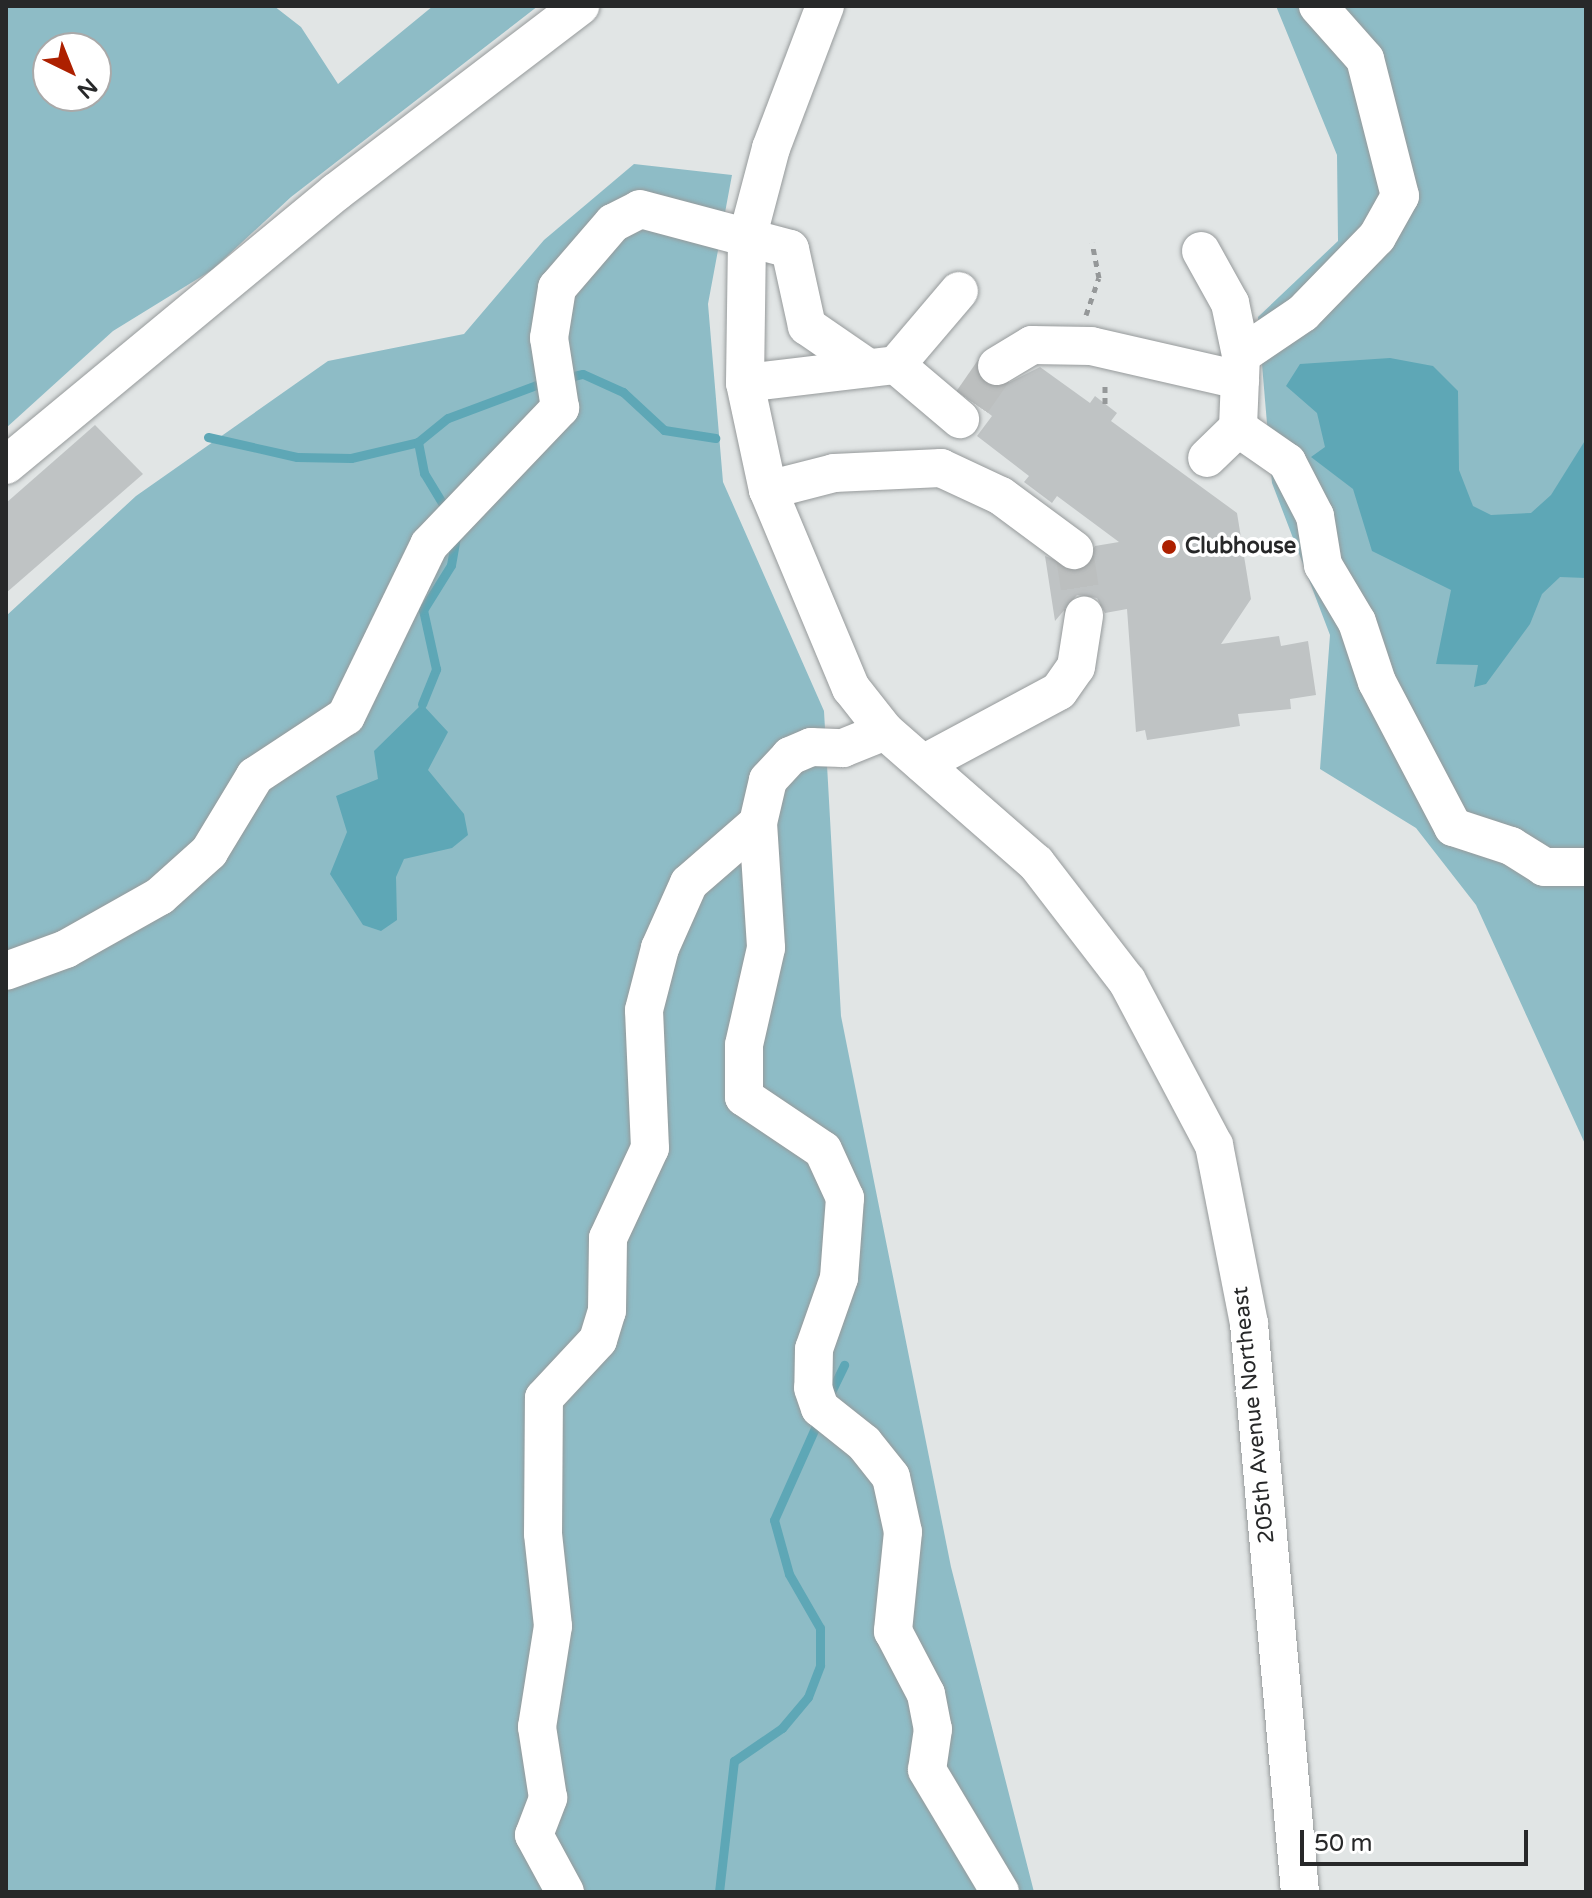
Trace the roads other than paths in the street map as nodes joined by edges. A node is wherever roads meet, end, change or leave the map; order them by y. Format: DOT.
graph roads {
  1 [pos="580,6"];
  2 [pos="825,6"];
  3 [pos="1318,6"];
  4 [pos="747,239"];
  5 [pos="1201,251"];
  6 [pos="959,291"];
  7 [pos="997,366"];
  8 [pos="882,367"];
  9 [pos="1241,368"];
  10 [pos="745,383"];
  11 [pos="1238,428"];
  12 [pos="1207,458"];
  13 [pos="6,465"];
  14 [pos="941,468"];
  15 [pos="768,490"];
  16 [pos="1074,550"];
  17 [pos="1084,616"];
  18 [pos="885,731"];
  19 [pos="923,764"];
  20 [pos="758,823"];
  21 [pos="1586,867"];
  22 [pos="6,971"];
  23 [pos="565,1892"];
  24 [pos="1000,1892"];
  25 [pos="1300,1892"];
  1 -- 13 [label="street"];
  2 -- 4 [label="street, 205th Avenue Northeast"];
  3 -- 9 [label="street"];
  4 -- 8 [label="street"];
  4 -- 10 [label="street, 205th Avenue Northeast"];
  4 -- 22 [label="street"];
  5 -- 9 [label="street"];
  6 -- 8 [label="street"];
  7 -- 9 [label="street"];
  8 -- 10 [label="street"];
  8 -- 14 [label="street"];
  9 -- 11 [label="street"];
  10 -- 15 [label="street, 205th Avenue Northeast"];
  11 -- 12 [label="street"];
  11 -- 21 [label="street"];
  14 -- 15 [label="street"];
  14 -- 16 [label="street"];
  15 -- 18 [label="street, 205th Avenue Northeast"];
  17 -- 19 [label="street"];
  18 -- 19 [label="street, 205th Avenue Northeast"];
  18 -- 20 [label="street"];
  19 -- 25 [label="street, 205th Avenue Northeast"];
  20 -- 23 [label="street"];
  20 -- 24 [label="street"];
}
